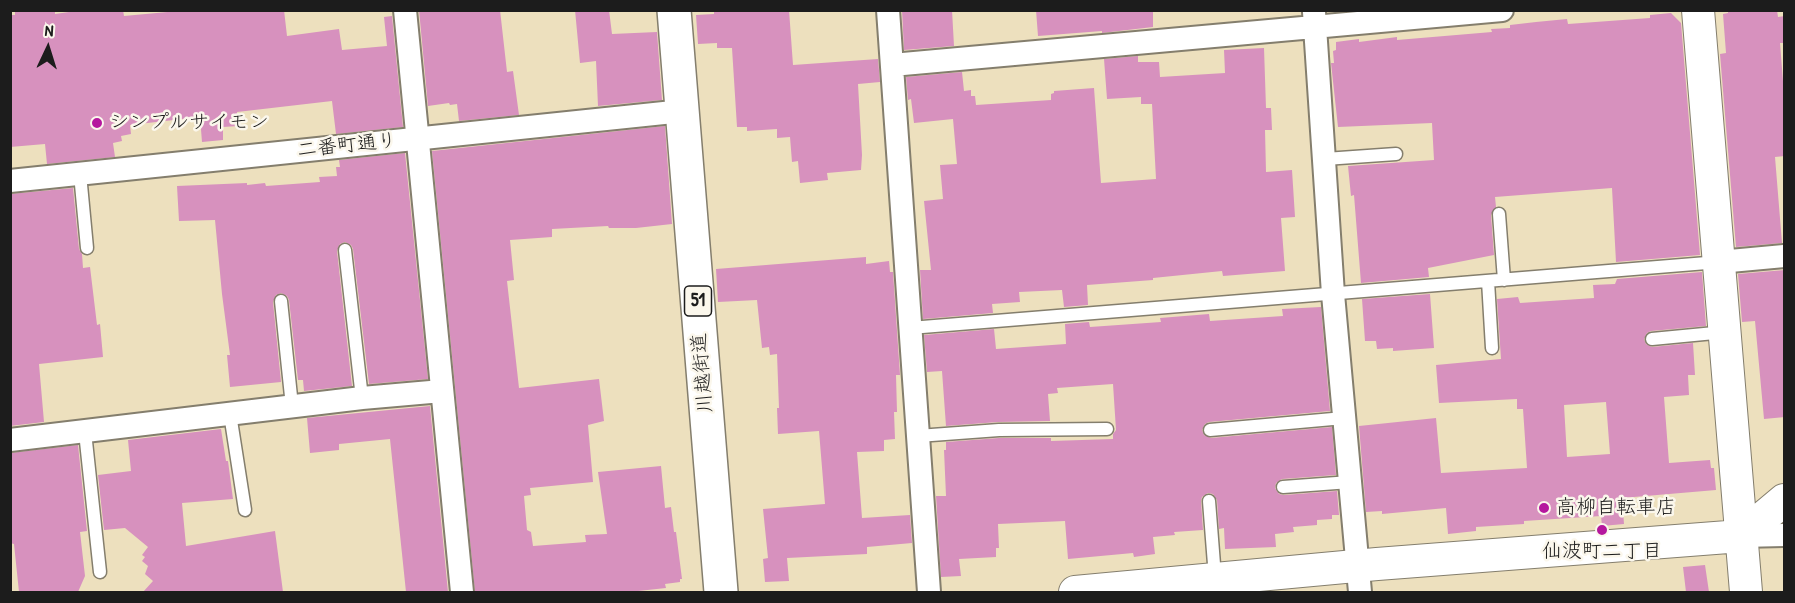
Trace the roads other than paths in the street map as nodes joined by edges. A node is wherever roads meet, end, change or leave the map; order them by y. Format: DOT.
graph roads {
  1 [pos="405,10"];
  2 [pos="675,10"];
  3 [pos="888,10"];
  4 [pos="1502,10"];
  5 [pos="1698,10"];
  6 [pos="1315,18"];
  7 [pos="892,65"];
  8 [pos="683,111"];
  9 [pos="418,139"];
  10 [pos="1396,154"];
  11 [pos="1325,159"];
  12 [pos="80,174"];
  13 [pos="10,181"];
  14 [pos="1499,214"];
  15 [pos="87,248"];
  16 [pos="345,250"];
  17 [pos="1785,256"];
  18 [pos="1719,262"];
  19 [pos="1504,280"];
  20 [pos="1488,281"];
  21 [pos="1334,294"];
  22 [pos="281,301"];
  23 [pos="910,328"];
  24 [pos="1725,332"];
  25 [pos="1652,339"];
  26 [pos="1492,348"];
  27 [pos="442,390"];
  28 [pos="362,398"];
  29 [pos="292,406"];
  30 [pos="230,414"];
  31 [pos="1344,418"];
  32 [pos="1107,429"];
  33 [pos="1210,430"];
  34 [pos="85,432"];
  35 [pos="918,436"];
  36 [pos="10,440"];
  37 [pos="1350,482"];
  38 [pos="1283,487"];
  39 [pos="1785,500"];
  40 [pos="1209,501"];
  41 [pos="245,510"];
  42 [pos="1785,535"];
  43 [pos="1741,536"];
  44 [pos="100,572"];
  45 [pos="1215,579"];
  46 [pos="1358,579"];
  47 [pos="1136,590"];
  48 [pos="462,592"];
  49 [pos="721,592"];
  50 [pos="929,592"];
  51 [pos="1075,592"];
  52 [pos="1746,592"];
  1 -- 9 [label="street"];
  2 -- 8 [label="main road, 川越街道 / 51"];
  3 -- 7 [label="street"];
  4 -- 6 [label="street"];
  5 -- 18 [label="street"];
  6 -- 7 [label="street"];
  6 -- 11 [label="street"];
  7 -- 23 [label="street"];
  8 -- 9 [label="street, 二番町通り"];
  8 -- 49 [label="main road, 川越街道 / 51"];
  9 -- 12 [label="street, 二番町通り"];
  9 -- 27 [label="street"];
  10 -- 11 [label="lane"];
  11 -- 21 [label="street"];
  12 -- 13 [label="street, 二番町通り"];
  12 -- 15 [label="lane"];
  14 -- 19 [label="lane"];
  16 -- 28 [label="lane"];
  17 -- 18 [label="street"];
  18 -- 19 [label="lane"];
  18 -- 24 [label="street"];
  19 -- 20 [label="lane"];
  20 -- 21 [label="lane"];
  20 -- 26 [label="lane"];
  21 -- 23 [label="lane"];
  21 -- 31 [label="street"];
  22 -- 29 [label="lane"];
  23 -- 35 [label="street"];
  24 -- 25 [label="lane"];
  24 -- 43 [label="street"];
  27 -- 28 [label="street"];
  27 -- 48 [label="street"];
  28 -- 29 [label="street"];
  29 -- 30 [label="street"];
  30 -- 34 [label="street"];
  30 -- 41 [label="lane"];
  31 -- 33 [label="lane"];
  31 -- 37 [label="street"];
  32 -- 35 [label="lane"];
  34 -- 36 [label="street"];
  34 -- 44 [label="lane"];
  35 -- 50 [label="street"];
  37 -- 38 [label="lane"];
  37 -- 46 [label="street"];
  39 -- 43 [label="street"];
  40 -- 45 [label="lane"];
  42 -- 43 [label="street"];
  43 -- 46 [label="street"];
  43 -- 52 [label="street"];
  45 -- 46 [label="street"];
  45 -- 47 [label="street"];
  47 -- 51 [label="street"];
}
